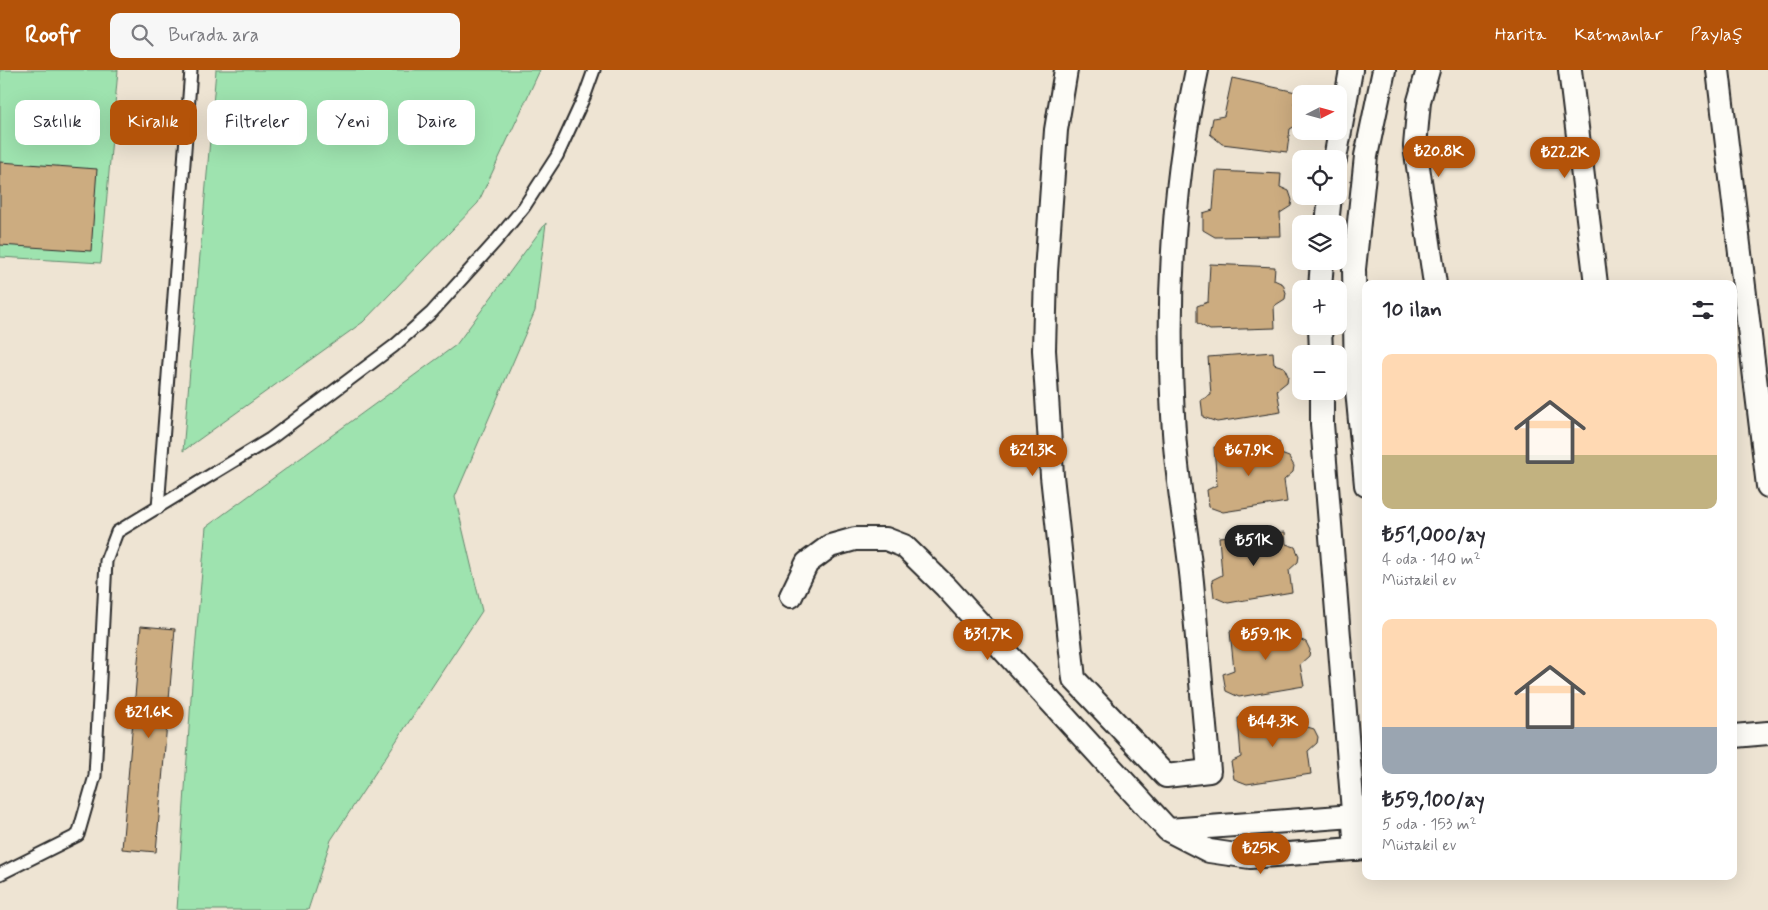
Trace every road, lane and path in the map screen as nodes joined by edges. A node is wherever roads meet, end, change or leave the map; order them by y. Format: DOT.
graph roads {
  1 [pos="191,70"];
  2 [pos="594,70"];
  3 [pos="1066,70"];
  4 [pos="1197,70"];
  5 [pos="1351,70"];
  6 [pos="1384,70"];
  7 [pos="1428,70"];
  8 [pos="1570,70"];
  9 [pos="1718,70"];
  10 [pos="1337,150"];
  11 [pos="1434,280"];
  12 [pos="1596,280"];
  13 [pos="1322,400"];
  14 [pos="1362,443"];
  15 [pos="1768,486"];
  16 [pos="158,508"];
  17 [pos="791,596"];
  18 [pos="1768,733"];
  19 [pos="1737,736"];
  20 [pos="1360,815"];
  21 [pos="1168,830"];
  22 [pos="1361,848"];
  23 [pos="0,874"];
  1 -- 16 [label="lane"];
  2 -- 16 [label="lane"];
  3 -- 4 [label="street"];
  5 -- 10 [label="street"];
  6 -- 14 [label="street"];
  7 -- 11 [label="street"];
  8 -- 12 [label="street"];
  9 -- 15 [label="street"];
  13 -- 20 [label="street"];
  16 -- 23 [label="lane"];
  17 -- 21 [label="street"];
  18 -- 19 [label="street"];
  20 -- 21 [label="street"];
  20 -- 22 [label="street"];
  21 -- 22 [label="street"];
}
